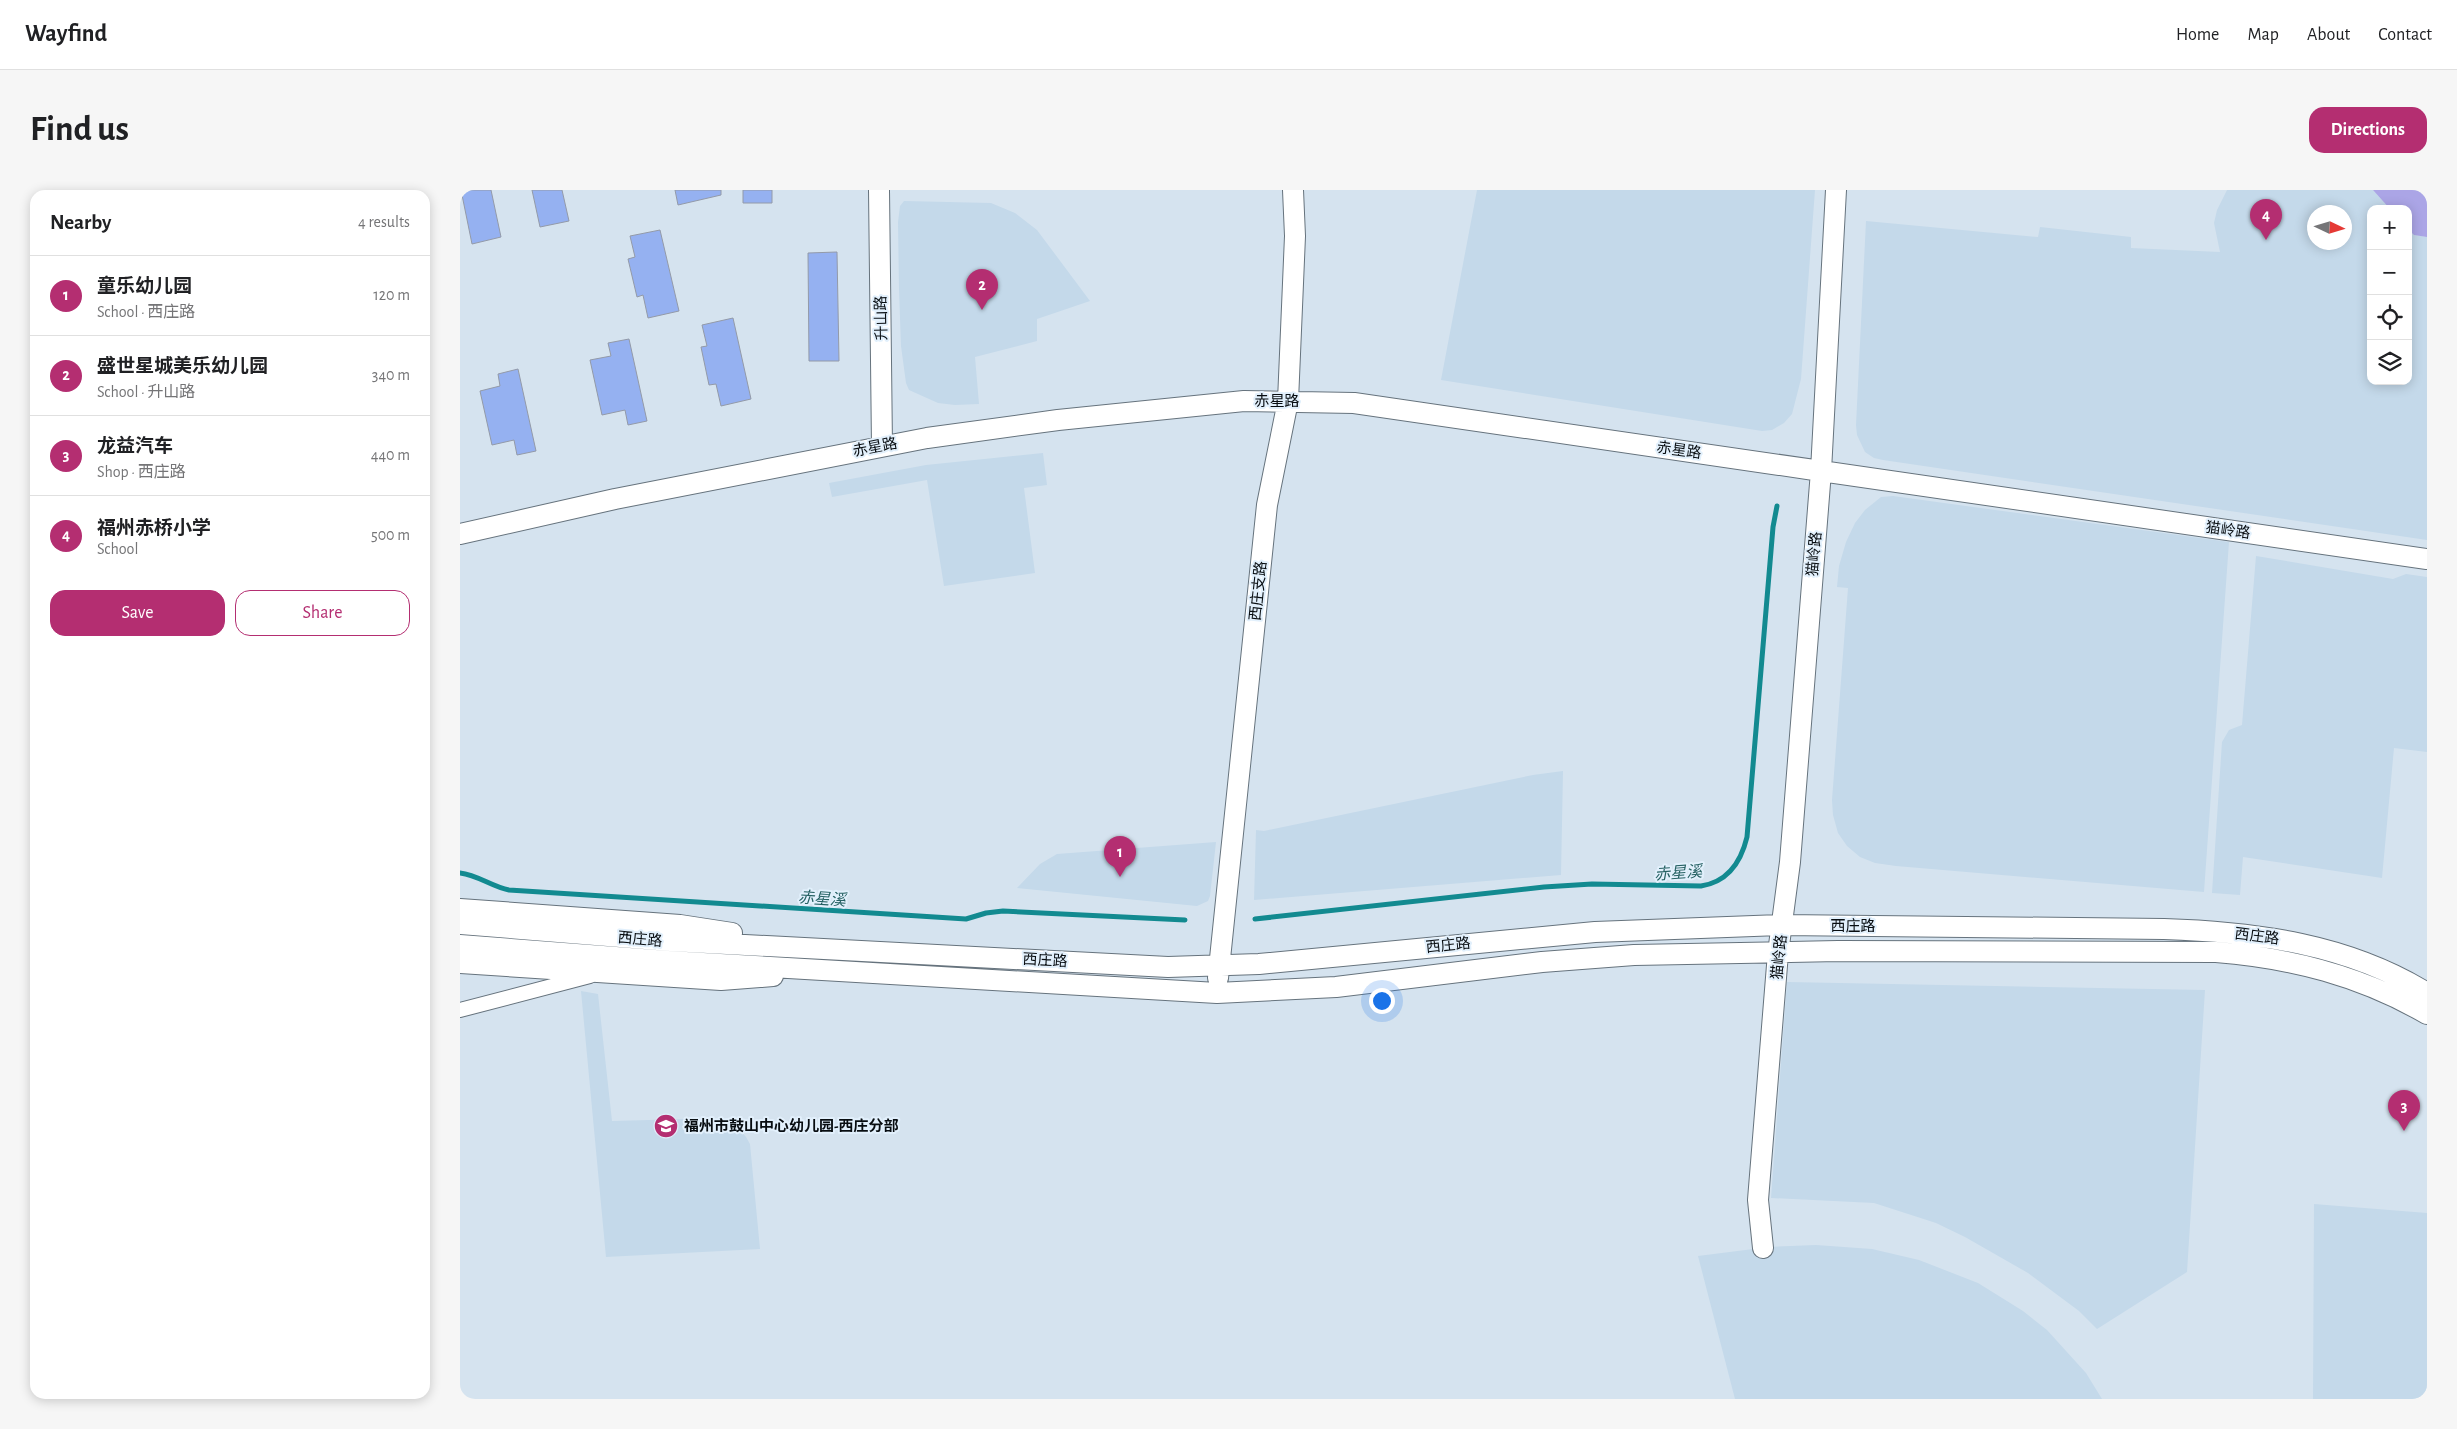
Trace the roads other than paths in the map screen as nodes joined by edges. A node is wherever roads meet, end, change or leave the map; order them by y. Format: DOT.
graph roads {
  1 [pos="879,190"];
  2 [pos="1294,190"];
  3 [pos="1836,190"];
  4 [pos="1288,400"];
  5 [pos="882,446"];
  6 [pos="1820,471"];
  7 [pos="460,534"];
  8 [pos="2427,559"];
  9 [pos="460,909"];
  10 [pos="460,924"];
  11 [pos="1782,925"];
  12 [pos="460,945"];
  13 [pos="819,948"];
  14 [pos="1778,954"];
  15 [pos="460,963"];
  16 [pos="1219,966"];
  17 [pos="820,970"];
  18 [pos="603,973"];
  19 [pos="1217,993"];
  20 [pos="2427,993"];
  21 [pos="460,1010"];
  22 [pos="2427,1014"];
  23 [pos="1763,1248"];
  1 -- 5 [label="street, 升山路"];
  2 -- 4 [label="street, 西庄支路"];
  3 -- 6 [label="street"];
  4 -- 5 [label="street, 赤星路"];
  4 -- 6 [label="street, 赤星路"];
  4 -- 16 [label="street, 西庄支路"];
  5 -- 7 [label="street, 赤星路"];
  6 -- 8 [label="street, 猫岭路"];
  6 -- 11 [label="street, 猫岭路"];
  9 -- 13 [label="street"];
  10 -- 13 [label="street, 西庄路"];
  11 -- 14 [label="street, 猫岭路"];
  11 -- 16 [label="street, 西庄路"];
  11 -- 20 [label="street, 西庄路"];
  12 -- 17 [label="street, 西庄路"];
  13 -- 16 [label="street, 西庄路"];
  14 -- 19 [label="street, 西庄路"];
  14 -- 22 [label="street, 西庄路"];
  14 -- 23 [label="street, 猫岭路"];
  15 -- 18 [label="street"];
  16 -- 19 [label="street, 西庄支路"];
  17 -- 18 [label="street"];
  17 -- 19 [label="street, 西庄路"];
  18 -- 21 [label="street"];
}
